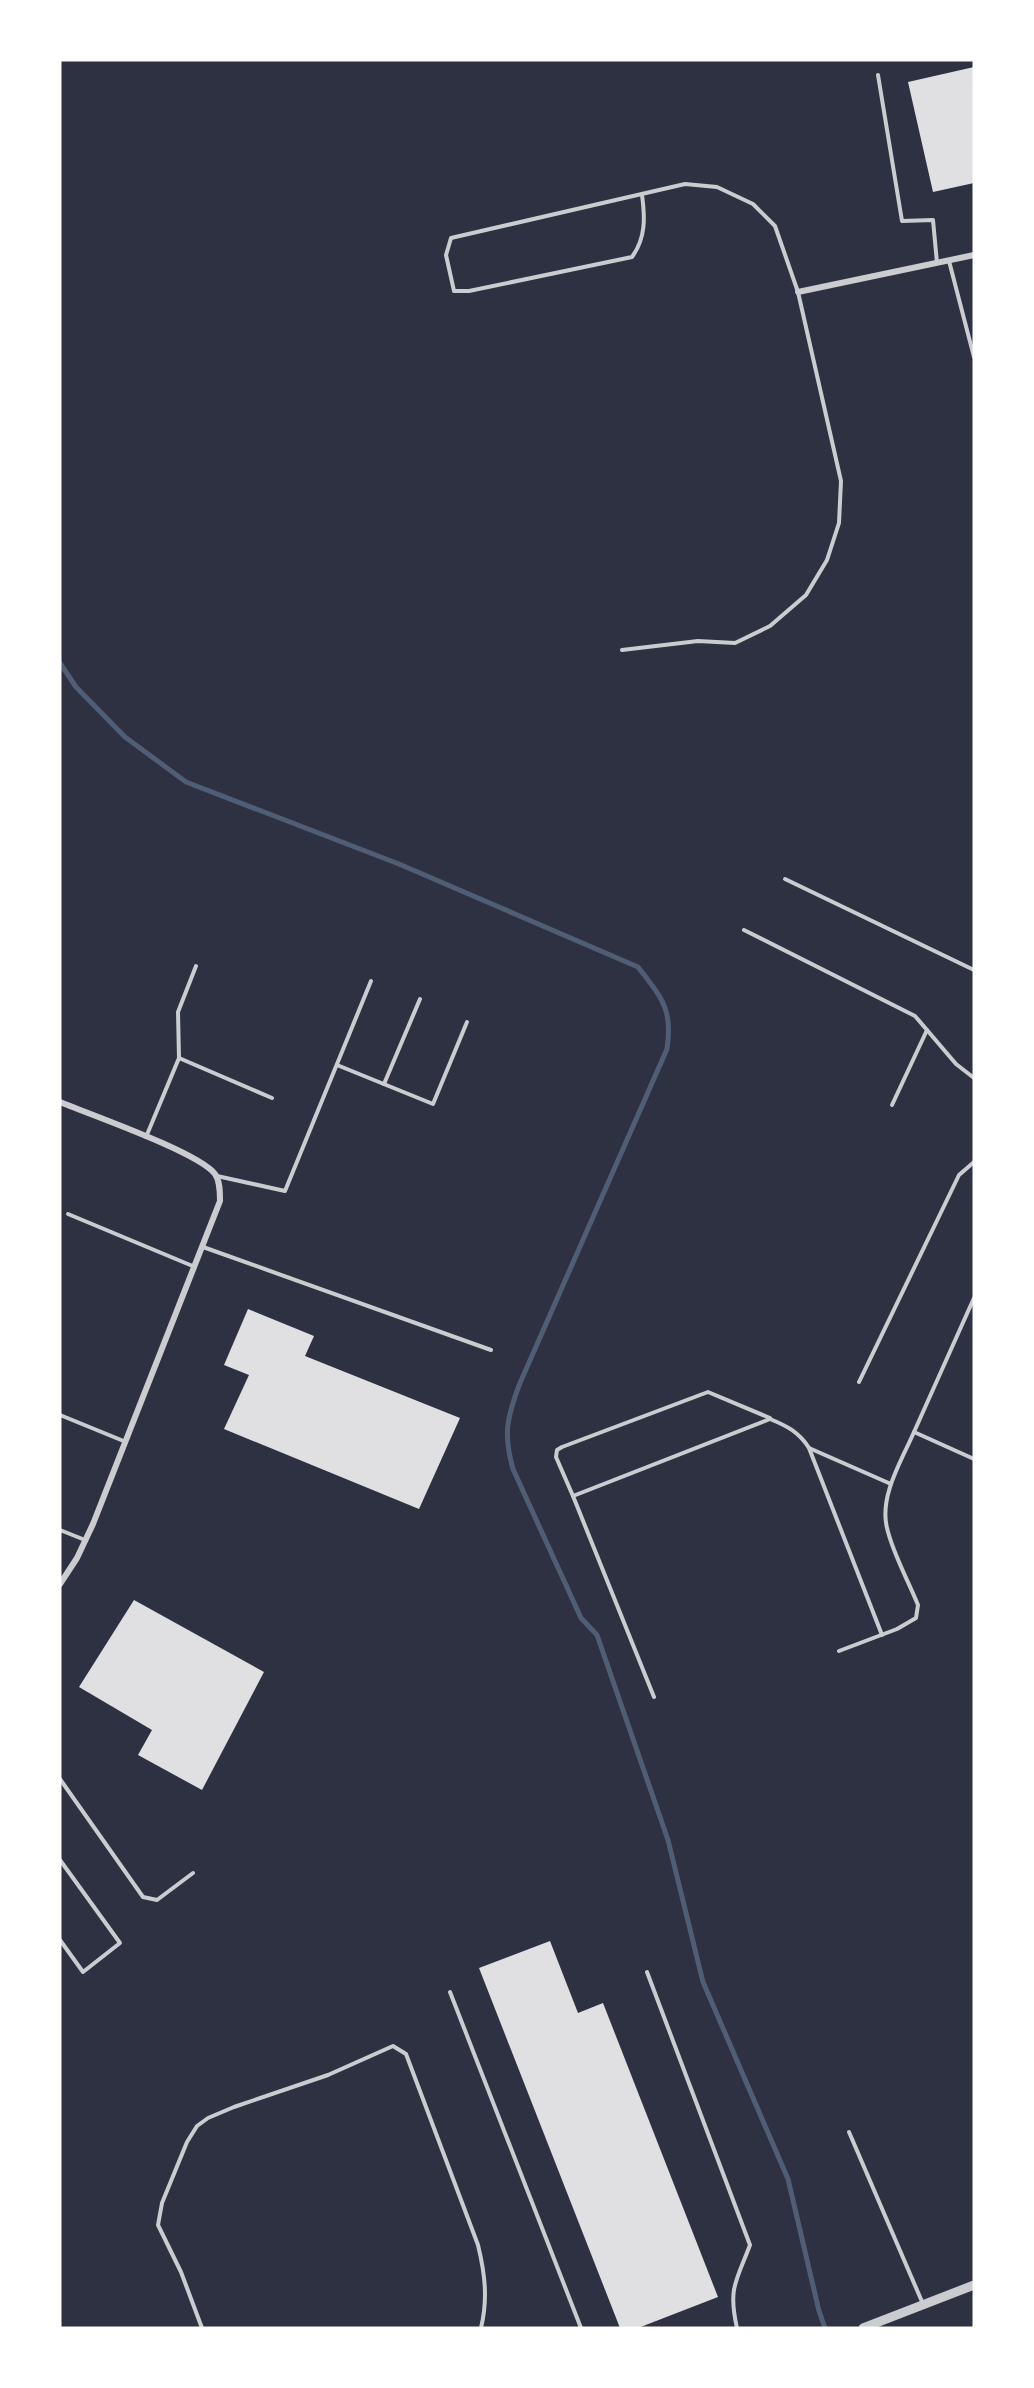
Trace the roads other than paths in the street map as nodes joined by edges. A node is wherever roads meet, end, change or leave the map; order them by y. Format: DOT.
graph roads {
  1 [pos="878,75"];
  2 [pos="642,195"];
  3 [pos="974,255"];
  4 [pos="949,260"];
  5 [pos="937,262"];
  6 [pos="798,292"];
  7 [pos="974,357"];
  8 [pos="622,650"];
  9 [pos="784,879"];
  10 [pos="744,930"];
  11 [pos="196,966"];
  12 [pos="974,970"];
  13 [pos="371,981"];
  14 [pos="420,999"];
  15 [pos="467,1022"];
  16 [pos="927,1030"];
  17 [pos="179,1058"];
  18 [pos="337,1065"];
  19 [pos="974,1078"];
  20 [pos="384,1084"];
  21 [pos="272,1098"];
  22 [pos="60,1102"];
  23 [pos="892,1105"];
  24 [pos="146,1137"];
  25 [pos="974,1162"];
  26 [pos="217,1176"];
  27 [pos="68,1214"];
  28 [pos="203,1247"];
  29 [pos="195,1267"];
  30 [pos="974,1298"];
  31 [pos="490,1350"];
  32 [pos="859,1382"];
  33 [pos="60,1415"];
  34 [pos="770,1419"];
  35 [pos="914,1432"];
  36 [pos="126,1442"];
  37 [pos="809,1448"];
  38 [pos="974,1459"];
  39 [pos="891,1484"];
  40 [pos="573,1496"];
  41 [pos="60,1530"];
  42 [pos="85,1540"];
  43 [pos="60,1584"];
  44 [pos="882,1635"];
  45 [pos="839,1651"];
  46 [pos="654,1697"];
  47 [pos="60,1779"];
  48 [pos="60,1860"];
  49 [pos="193,1873"];
  50 [pos="60,1940"];
  51 [pos="647,1972"];
  52 [pos="450,1992"];
  53 [pos="849,2132"];
  54 [pos="974,2285"];
  55 [pos="923,2304"];
  56 [pos="202,2328"];
  57 [pos="481,2328"];
  58 [pos="580,2328"];
  59 [pos="737,2328"];
  60 [pos="863,2328"];
  1 -- 5 [label="lane"];
  2 -- 2 [label="lane"];
  2 -- 6 [label="lane"];
  3 -- 4 [label="street"];
  4 -- 5 [label="street"];
  4 -- 7 [label="lane"];
  5 -- 6 [label="street"];
  6 -- 8 [label="lane"];
  9 -- 12 [label="lane"];
  10 -- 16 [label="lane"];
  11 -- 17 [label="lane"];
  13 -- 18 [label="lane"];
  14 -- 20 [label="lane"];
  15 -- 20 [label="lane"];
  16 -- 19 [label="lane"];
  16 -- 23 [label="lane"];
  17 -- 21 [label="lane"];
  17 -- 24 [label="lane"];
  18 -- 20 [label="lane"];
  18 -- 26 [label="lane"];
  22 -- 24 [label="street"];
  24 -- 26 [label="street"];
  25 -- 32 [label="lane"];
  26 -- 28 [label="street"];
  27 -- 29 [label="lane"];
  28 -- 29 [label="street"];
  28 -- 31 [label="lane"];
  29 -- 36 [label="street"];
  30 -- 35 [label="lane"];
  33 -- 36 [label="lane"];
  34 -- 37 [label="lane"];
  34 -- 40 [label="lane"];
  34 -- 40 [label="lane"];
  35 -- 38 [label="lane"];
  35 -- 39 [label="lane"];
  36 -- 42 [label="street"];
  37 -- 39 [label="lane"];
  37 -- 44 [label="lane"];
  39 -- 44 [label="lane"];
  40 -- 46 [label="lane"];
  41 -- 42 [label="lane"];
  42 -- 43 [label="street"];
  44 -- 45 [label="lane"];
  47 -- 49 [label="lane"];
  48 -- 50 [label="lane"];
  51 -- 59 [label="lane"];
  52 -- 58 [label="lane"];
  53 -- 55 [label="lane"];
  54 -- 55 [label="street"];
  55 -- 60 [label="street"];
  56 -- 57 [label="lane"];
}
